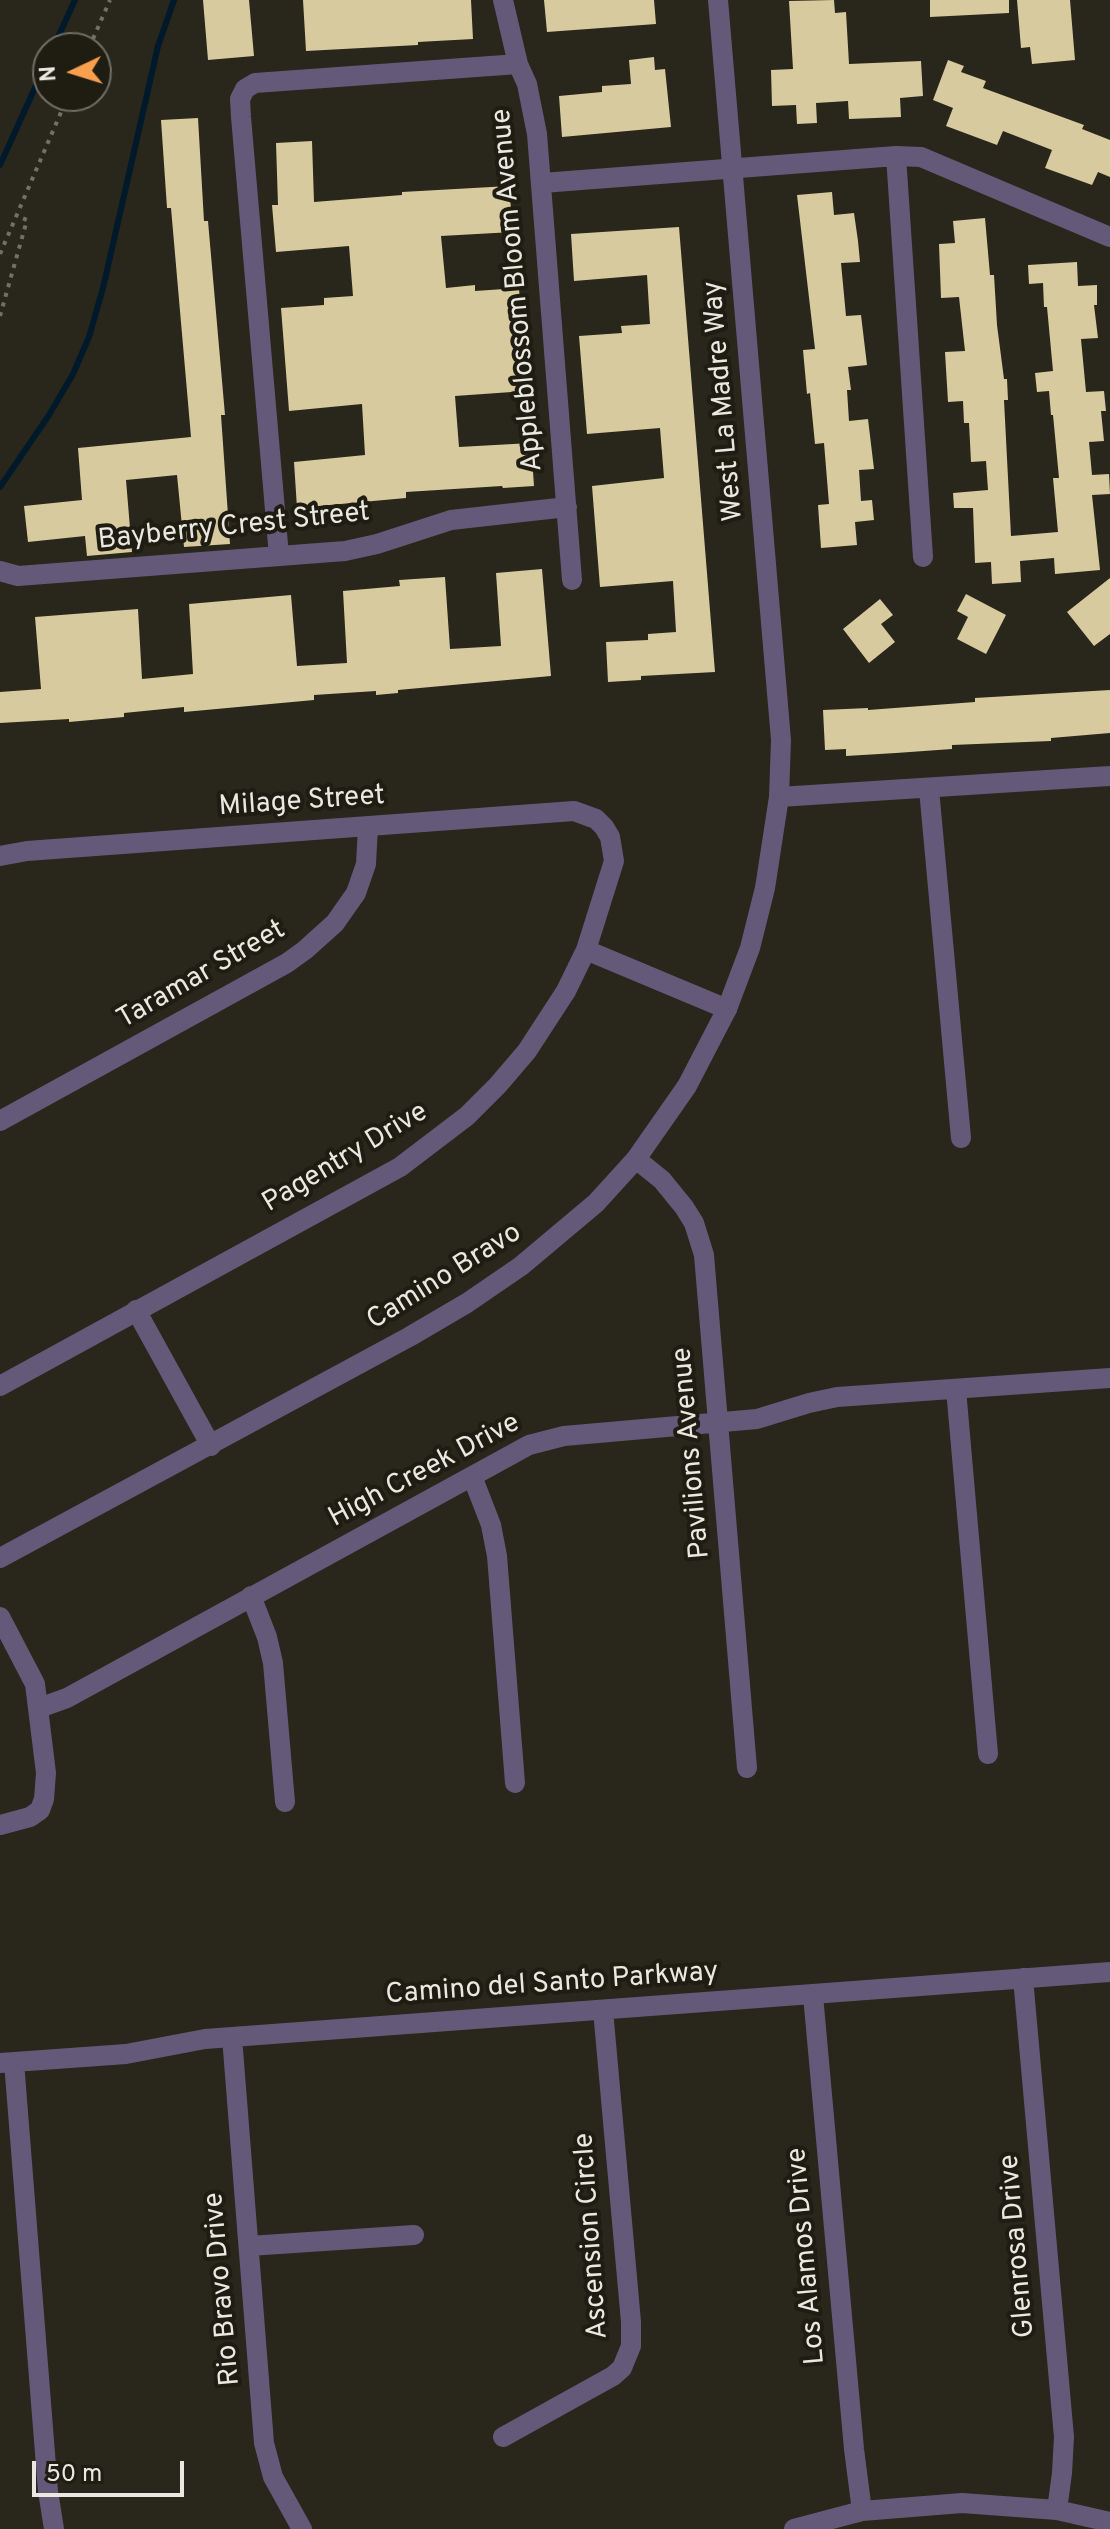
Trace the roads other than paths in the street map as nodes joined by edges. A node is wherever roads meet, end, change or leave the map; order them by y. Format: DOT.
graph roads {
  1 [pos="503,0"];
  2 [pos="718,0"];
  3 [pos="518,64"];
  4 [pos="896,156"];
  5 [pos="732,167"];
  6 [pos="542,183"];
  7 [pos="1110,237"];
  8 [pos="567,507"];
  9 [pos="279,556"];
  10 [pos="923,557"];
  11 [pos="0,571"];
  12 [pos="572,580"];
  13 [pos="1110,776"];
  14 [pos="929,789"];
  15 [pos="779,797"];
  16 [pos="368,827"];
  17 [pos="604,827"];
  18 [pos="0,856"];
  19 [pos="586,950"];
  20 [pos="727,1009"];
  21 [pos="0,1121"];
  22 [pos="961,1138"];
  23 [pos="636,1159"];
  24 [pos="136,1310"];
  25 [pos="1110,1378"];
  26 [pos="0,1386"];
  27 [pos="956,1389"];
  28 [pos="719,1423"];
  29 [pos="211,1446"];
  30 [pos="472,1476"];
  31 [pos="0,1558"];
  32 [pos="251,1596"];
  33 [pos="0,1617"];
  34 [pos="39,1708"];
  35 [pos="988,1754"];
  36 [pos="747,1768"];
  37 [pos="515,1783"];
  38 [pos="285,1802"];
  39 [pos="0,1825"];
  40 [pos="1110,1972"];
  41 [pos="1023,1978"];
  42 [pos="813,1995"];
  43 [pos="603,2010"];
  44 [pos="232,2037"];
  45 [pos="7,2062"];
  46 [pos="414,2235"];
  47 [pos="249,2246"];
  48 [pos="503,2437"];
  49 [pos="1057,2510"];
  50 [pos="862,2511"];
  51 [pos="1110,2522"];
  52 [pos="54,2529"];
  53 [pos="302,2529"];
  54 [pos="794,2529"];
  1 -- 3 [label="street, Appleblossom Bloom Avenue"];
  2 -- 5 [label="street, West La Madre Way"];
  3 -- 6 [label="street, Appleblossom Bloom Avenue"];
  3 -- 9 [label="street"];
  4 -- 5 [label="street"];
  4 -- 7 [label="street"];
  4 -- 10 [label="street"];
  5 -- 6 [label="street"];
  5 -- 15 [label="street, West La Madre Way"];
  6 -- 8 [label="street, Appleblossom Bloom Avenue"];
  8 -- 9 [label="street, Bayberry Crest Street"];
  8 -- 12 [label="street, Appleblossom Bloom Avenue"];
  9 -- 11 [label="street, Bayberry Crest Street"];
  13 -- 14 [label="street"];
  14 -- 15 [label="street"];
  14 -- 22 [label="street"];
  15 -- 20 [label="street, Camino Bravo"];
  16 -- 17 [label="street, Milage Street"];
  16 -- 18 [label="street, Milage Street"];
  16 -- 21 [label="street, Taramar Street"];
  17 -- 19 [label="street, Pagentry Drive"];
  19 -- 20 [label="street"];
  19 -- 24 [label="street, Pagentry Drive"];
  20 -- 23 [label="street, Camino Bravo"];
  23 -- 28 [label="street, Pavilions Avenue"];
  23 -- 29 [label="street, Camino Bravo"];
  24 -- 26 [label="street, Pagentry Drive"];
  24 -- 29 [label="street"];
  25 -- 27 [label="street, High Creek Drive"];
  27 -- 28 [label="street, High Creek Drive"];
  27 -- 35 [label="street"];
  28 -- 30 [label="street, High Creek Drive"];
  28 -- 36 [label="street, Pavilions Avenue"];
  29 -- 31 [label="street, Camino Bravo"];
  30 -- 32 [label="street, High Creek Drive"];
  30 -- 37 [label="street"];
  32 -- 34 [label="street, High Creek Drive"];
  32 -- 38 [label="street"];
  33 -- 34 [label="street"];
  34 -- 39 [label="street"];
  40 -- 41 [label="street, Camino del Santo Parkway"];
  41 -- 42 [label="street, Camino del Santo Parkway"];
  41 -- 49 [label="street, Glenrosa Drive"];
  42 -- 43 [label="street, Camino del Santo Parkway"];
  42 -- 50 [label="street, Los Alamos Drive"];
  43 -- 44 [label="street, Camino del Santo Parkway"];
  43 -- 48 [label="street, Ascension Circle"];
  44 -- 45 [label="street, Camino del Santo Parkway"];
  44 -- 47 [label="street, Rio Bravo Drive"];
  45 -- 52 [label="street"];
  46 -- 47 [label="street"];
  47 -- 53 [label="street, Rio Bravo Drive"];
  49 -- 50 [label="street"];
  49 -- 51 [label="street"];
  50 -- 54 [label="street"];
}
